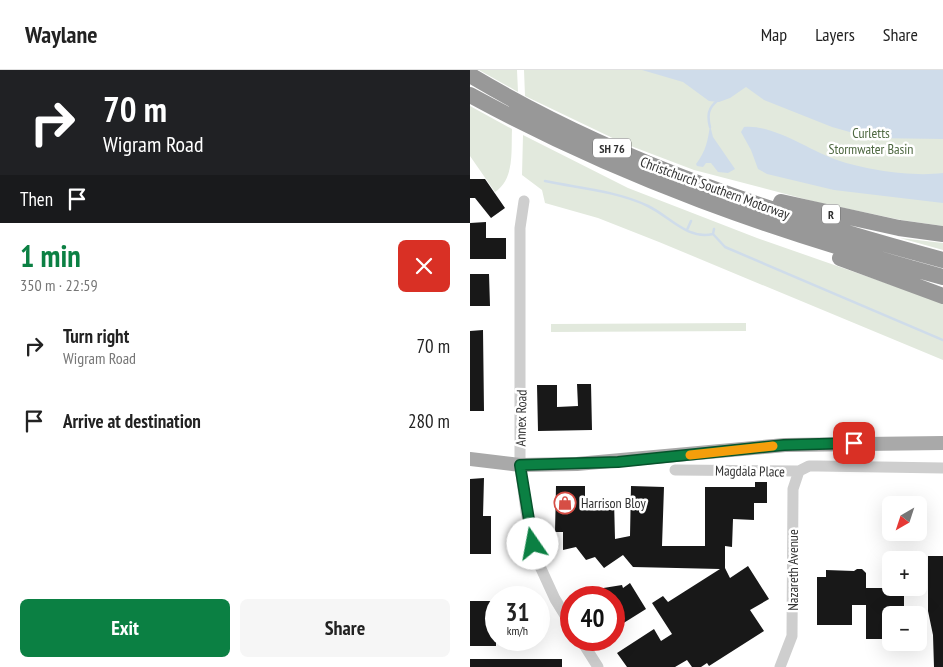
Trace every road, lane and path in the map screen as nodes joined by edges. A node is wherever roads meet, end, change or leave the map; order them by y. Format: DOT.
graph roads {
  1 [pos="470,75"];
  2 [pos="470,95"];
  3 [pos="722,192"];
  4 [pos="524,201"];
  5 [pos="778,228"];
  6 [pos="943,234"];
  7 [pos="943,260"];
  8 [pos="943,277"];
  9 [pos="943,296"];
  10 [pos="943,442"];
  11 [pos="470,459"];
  12 [pos="520,465"];
  13 [pos="943,468"];
  14 [pos="675,470"];
  15 [pos="799,472"];
  16 [pos="560,607"];
  17 [pos="588,651"];
  18 [pos="598,667"];
  19 [pos="780,667"];
  1 -- 3 [label="highway, Christchurch Southern Motorway / SH 76"];
  2 -- 5 [label="highway, Christchurch Southern Motorway / SH 76"];
  3 -- 6 [label="highway, R"];
  3 -- 7 [label="highway, Christchurch Southern Motorway / SH 76"];
  4 -- 12 [label="street, Annex Road"];
  5 -- 8 [label="highway, Christchurch Southern Motorway / SH 76"];
  5 -- 9 [label="highway"];
  10 -- 12 [label="main road"];
  11 -- 12 [label="main road"];
  12 -- 16 [label="street, Annex Road"];
  13 -- 15 [label="street, Magdala Place"];
  14 -- 15 [label="street, Magdala Place"];
  15 -- 19 [label="street, Nazareth Avenue"];
  17 -- 18 [label="street"];
}
